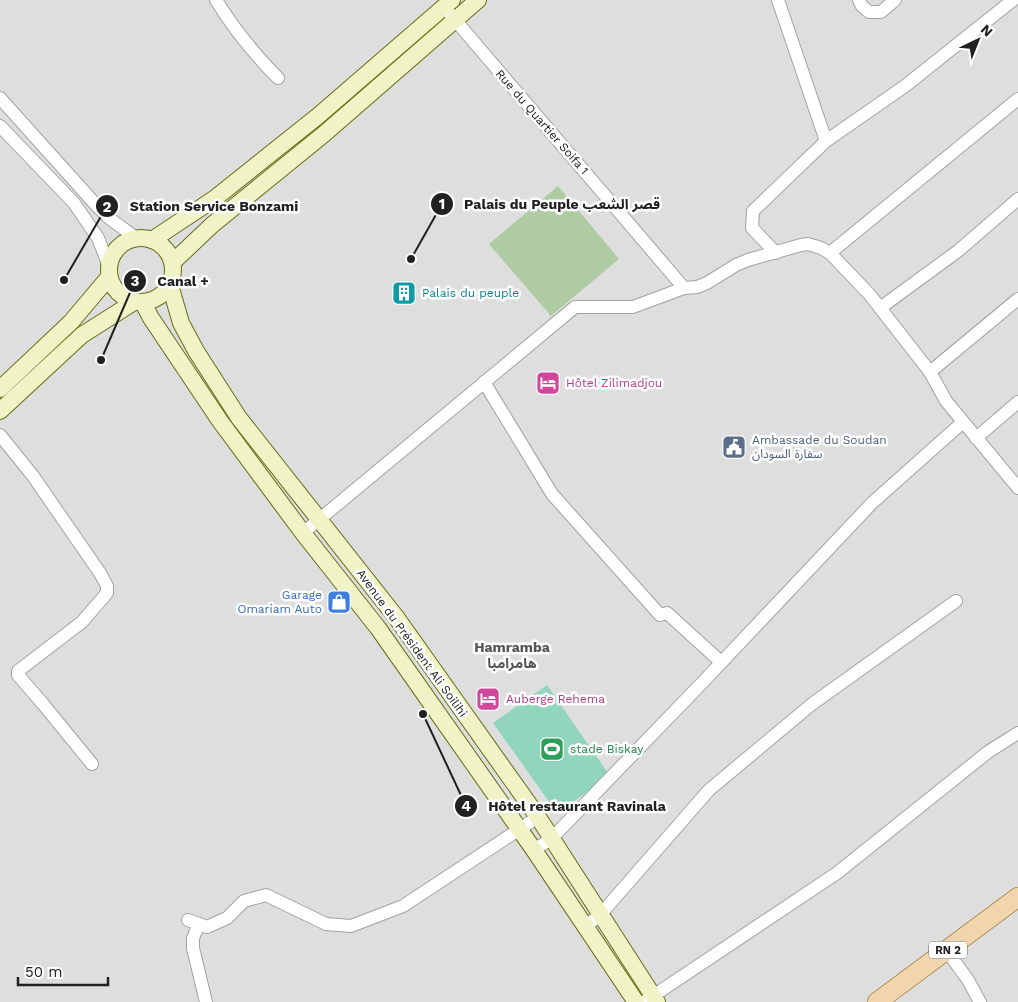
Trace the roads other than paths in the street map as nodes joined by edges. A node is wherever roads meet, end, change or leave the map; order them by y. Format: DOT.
graph roads {
  1 [pos="216,0"];
  2 [pos="478,0"];
  3 [pos="778,0"];
  4 [pos="859,0"];
  5 [pos="895,0"];
  6 [pos="1013,0"];
  7 [pos="446,2"];
  8 [pos="455,20"];
  9 [pos="278,78"];
  10 [pos="0,98"];
  11 [pos="1018,99"];
  12 [pos="0,126"];
  13 [pos="826,141"];
  14 [pos="1018,199"];
  15 [pos="144,239"];
  16 [pos="830,252"];
  17 [pos="776,253"];
  18 [pos="173,262"];
  19 [pos="109,271"];
  20 [pos="170,285"];
  21 [pos="684,288"];
  22 [pos="1018,299"];
  23 [pos="139,302"];
  24 [pos="880,308"];
  25 [pos="930,372"];
  26 [pos="484,382"];
  27 [pos="0,390"];
  28 [pos="1018,402"];
  29 [pos="0,411"];
  30 [pos="963,422"];
  31 [pos="0,435"];
  32 [pos="976,438"];
  33 [pos="1018,488"];
  34 [pos="319,520"];
  35 [pos="303,533"];
  36 [pos="956,601"];
  37 [pos="721,662"];
  38 [pos="1018,733"];
  39 [pos="92,764"];
  40 [pos="538,817"];
  41 [pos="519,829"];
  42 [pos="552,838"];
  43 [pos="534,850"];
  44 [pos="1018,897"];
  45 [pos="600,915"];
  46 [pos="586,926"];
  47 [pos="947,951"];
  48 [pos="652,1000"];
  49 [pos="206,1002"];
  50 [pos="636,1002"];
  51 [pos="877,1002"];
  52 [pos="980,1002"];
  1 -- 9 [label="street"];
  2 -- 8 [label="street"];
  3 -- 13 [label="street"];
  4 -- 5 [label="street"];
  6 -- 13 [label="street"];
  7 -- 8 [label="street, Rue du Quartier Soifa 1"];
  7 -- 15 [label="street"];
  8 -- 18 [label="street"];
  8 -- 21 [label="street, Rue du Quartier Soifa 1"];
  10 -- 15 [label="street"];
  11 -- 16 [label="street"];
  12 -- 19 [label="street"];
  13 -- 17 [label="street"];
  14 -- 24 [label="street"];
  15 -- 18 [label="street"];
  15 -- 19 [label="street"];
  16 -- 17 [label="street"];
  16 -- 24 [label="street"];
  17 -- 21 [label="street"];
  18 -- 20 [label="street"];
  19 -- 23 [label="street"];
  19 -- 27 [label="street"];
  20 -- 23 [label="street"];
  20 -- 34 [label="street, Avenue du Président Ali Soilihi"];
  21 -- 26 [label="street"];
  22 -- 25 [label="street"];
  23 -- 29 [label="street"];
  23 -- 35 [label="street, Avenue du Président Ali Soilihi"];
  24 -- 25 [label="street"];
  25 -- 30 [label="street"];
  26 -- 34 [label="street"];
  26 -- 37 [label="street"];
  28 -- 32 [label="street"];
  30 -- 32 [label="street"];
  30 -- 37 [label="street"];
  31 -- 39 [label="street"];
  32 -- 33 [label="street"];
  34 -- 35 [label="street"];
  34 -- 40 [label="street, Avenue du Président Ali Soilihi"];
  35 -- 41 [label="street, Avenue du Président Ali Soilihi"];
  36 -- 45 [label="street"];
  37 -- 42 [label="street"];
  38 -- 48 [label="street"];
  40 -- 41 [label="street"];
  40 -- 42 [label="street, Avenue du Président Ali Soilihi"];
  41 -- 43 [label="street, Avenue du Président Ali Soilihi"];
  41 -- 49 [label="street"];
  42 -- 43 [label="street"];
  42 -- 45 [label="street, Avenue du Président Ali Soilihi"];
  43 -- 46 [label="street, Avenue du Président Ali Soilihi"];
  44 -- 47 [label="main road, RN 2"];
  45 -- 46 [label="street"];
  45 -- 48 [label="street, Avenue du Président Ali Soilihi"];
  46 -- 50 [label="street, Avenue du Président Ali Soilihi"];
  47 -- 51 [label="main road, RN 2"];
  47 -- 52 [label="street"];
}
